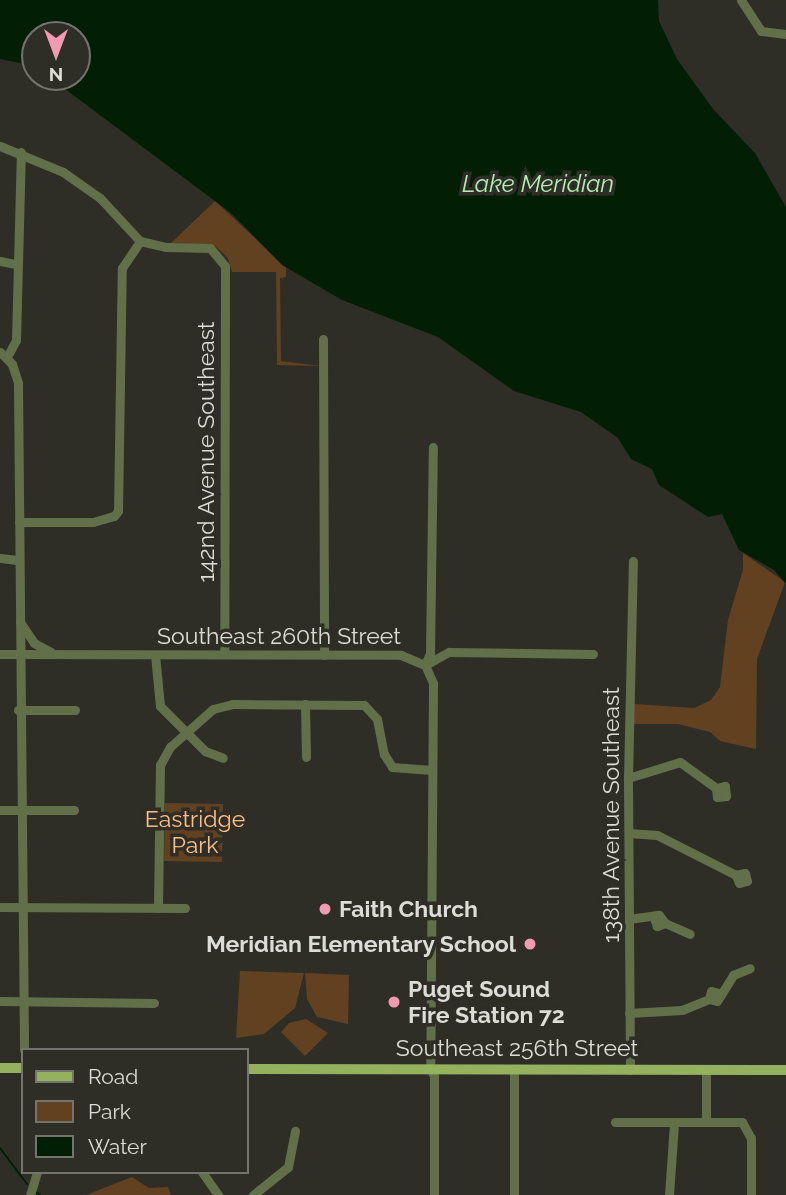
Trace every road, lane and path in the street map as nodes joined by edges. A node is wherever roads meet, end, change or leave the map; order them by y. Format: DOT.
graph roads {
  1 [pos="741,0"];
  2 [pos="786,34"];
  3 [pos="0,146"];
  4 [pos="21,152"];
  5 [pos="140,241"];
  6 [pos="0,261"];
  7 [pos="16,264"];
  8 [pos="323,339"];
  9 [pos="4,355"];
  10 [pos="433,447"];
  11 [pos="19,522"];
  12 [pos="0,558"];
  13 [pos="17,560"];
  14 [pos="633,561"];
  15 [pos="18,612"];
  16 [pos="0,654"];
  17 [pos="18,654"];
  18 [pos="60,654"];
  19 [pos="224,654"];
  20 [pos="593,654"];
  21 [pos="155,655"];
  22 [pos="324,655"];
  23 [pos="425,665"];
  24 [pos="306,704"];
  25 [pos="18,710"];
  26 [pos="75,710"];
  27 [pos="185,733"];
  28 [pos="306,757"];
  29 [pos="223,758"];
  30 [pos="432,771"];
  31 [pos="628,778"];
  32 [pos="716,788"];
  33 [pos="0,810"];
  34 [pos="19,810"];
  35 [pos="74,810"];
  36 [pos="629,833"];
  37 [pos="736,875"];
  38 [pos="0,907"];
  39 [pos="20,907"];
  40 [pos="158,908"];
  41 [pos="185,908"];
  42 [pos="629,919"];
  43 [pos="690,934"];
  44 [pos="750,968"];
  45 [pos="0,1001"];
  46 [pos="21,1002"];
  47 [pos="154,1003"];
  48 [pos="629,1013"];
  49 [pos="24,1048"];
  50 [pos="0,1068"];
  51 [pos="21,1068"];
  52 [pos="430,1068"];
  53 [pos="248,1069"];
  54 [pos="630,1070"];
  55 [pos="706,1070"];
  56 [pos="786,1070"];
  57 [pos="514,1071"];
  58 [pos="706,1119"];
  59 [pos="615,1122"];
  60 [pos="674,1123"];
  61 [pos="295,1131"];
  62 [pos="36,1174"];
  63 [pos="203,1174"];
  64 [pos="30,1195"];
  65 [pos="218,1195"];
  66 [pos="253,1195"];
  67 [pos="434,1195"];
  68 [pos="513,1195"];
  69 [pos="669,1195"];
  70 [pos="751,1195"];
  1 -- 2 [label="street"];
  3 -- 4 [label="street"];
  4 -- 5 [label="street"];
  4 -- 7 [label="street"];
  5 -- 11 [label="street"];
  5 -- 19 [label="street, 142nd Avenue Southeast"];
  6 -- 7 [label="street"];
  7 -- 9 [label="street"];
  8 -- 22 [label="street"];
  9 -- 11 [label="street"];
  10 -- 23 [label="street"];
  11 -- 13 [label="street"];
  12 -- 13 [label="street"];
  13 -- 15 [label="street"];
  14 -- 31 [label="street, 138th Avenue Southeast"];
  15 -- 17 [label="street"];
  15 -- 18 [label="street"];
  16 -- 17 [label="street, Southeast 260th Street"];
  17 -- 18 [label="street, Southeast 260th Street"];
  17 -- 25 [label="street"];
  18 -- 21 [label="street, Southeast 260th Street"];
  19 -- 21 [label="street, Southeast 260th Street"];
  19 -- 22 [label="street, Southeast 260th Street"];
  20 -- 23 [label="street, Southeast 260th Street"];
  21 -- 27 [label="street"];
  22 -- 23 [label="street, Southeast 260th Street"];
  23 -- 30 [label="street"];
  24 -- 27 [label="street"];
  24 -- 28 [label="street"];
  24 -- 30 [label="street"];
  25 -- 26 [label="street"];
  25 -- 34 [label="street"];
  27 -- 29 [label="street"];
  27 -- 40 [label="street"];
  30 -- 52 [label="street"];
  31 -- 32 [label="street"];
  31 -- 36 [label="street, 138th Avenue Southeast"];
  33 -- 34 [label="street"];
  34 -- 35 [label="street"];
  34 -- 39 [label="street"];
  36 -- 37 [label="street"];
  36 -- 42 [label="street, 138th Avenue Southeast"];
  38 -- 39 [label="street"];
  39 -- 40 [label="street"];
  39 -- 46 [label="street"];
  40 -- 41 [label="street"];
  42 -- 43 [label="street"];
  42 -- 48 [label="street, 138th Avenue Southeast"];
  44 -- 48 [label="street"];
  45 -- 46 [label="street"];
  46 -- 47 [label="street"];
  46 -- 49 [label="street"];
  48 -- 54 [label="street, 138th Avenue Southeast"];
  50 -- 51 [label="main road"];
  52 -- 53 [label="main road, Southeast 256th Street"];
  52 -- 57 [label="main road, Southeast 256th Street"];
  52 -- 67 [label="street"];
  54 -- 55 [label="main road, Southeast 256th Street"];
  54 -- 57 [label="main road, Southeast 256th Street"];
  55 -- 56 [label="main road, Southeast 256th Street"];
  55 -- 58 [label="street"];
  57 -- 68 [label="street"];
  58 -- 60 [label="street"];
  58 -- 70 [label="street"];
  59 -- 60 [label="street"];
  60 -- 69 [label="street"];
  61 -- 66 [label="street"];
  62 -- 64 [label="street"];
  63 -- 65 [label="street"];
}
